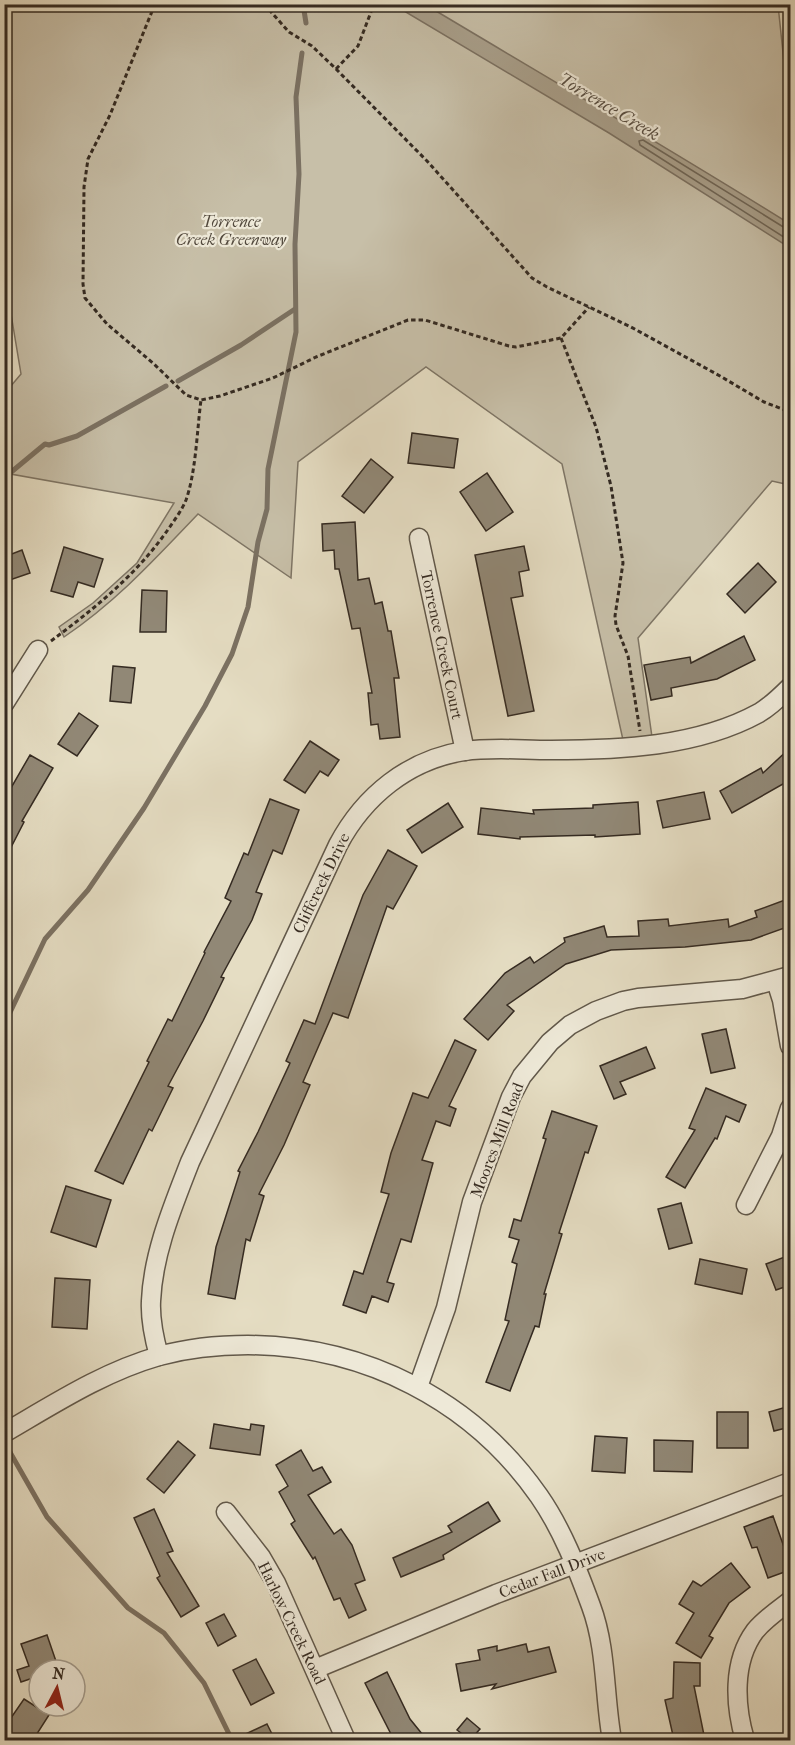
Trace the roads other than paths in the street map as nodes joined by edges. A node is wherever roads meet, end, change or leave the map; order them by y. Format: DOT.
graph roads {
  1 [pos="419,538"];
  2 [pos="38,650"];
  3 [pos="790,687"];
  4 [pos="4,704"];
  5 [pos="465,751"];
  6 [pos="783,979"];
  7 [pos="790,1046"];
  8 [pos="790,1108"];
  9 [pos="746,1205"];
  10 [pos="159,1356"];
  11 [pos="418,1387"];
  12 [pos="4,1433"];
  13 [pos="790,1482"];
  14 [pos="226,1512"];
  15 [pos="574,1564"];
  16 [pos="790,1601"];
  17 [pos="315,1669"];
  18 [pos="346,1740"];
  19 [pos="612,1740"];
  20 [pos="745,1740"];
  1 -- 5 [label="street, Torrence Creek Court"];
  2 -- 4 [label="street"];
  3 -- 5 [label="street, Cliffcreek Drive"];
  5 -- 10 [label="street, Cliffcreek Drive"];
  6 -- 7 [label="street"];
  6 -- 11 [label="street, Moores Mill Road"];
  8 -- 9 [label="street"];
  10 -- 11 [label="street"];
  10 -- 12 [label="street"];
  11 -- 15 [label="street"];
  13 -- 15 [label="street, Cedar Fall Drive"];
  14 -- 17 [label="street, Harlow Creek Road"];
  15 -- 17 [label="street, Cedar Fall Drive"];
  15 -- 19 [label="street"];
  16 -- 20 [label="street"];
  17 -- 18 [label="street, Harlow Creek Road"];
}
